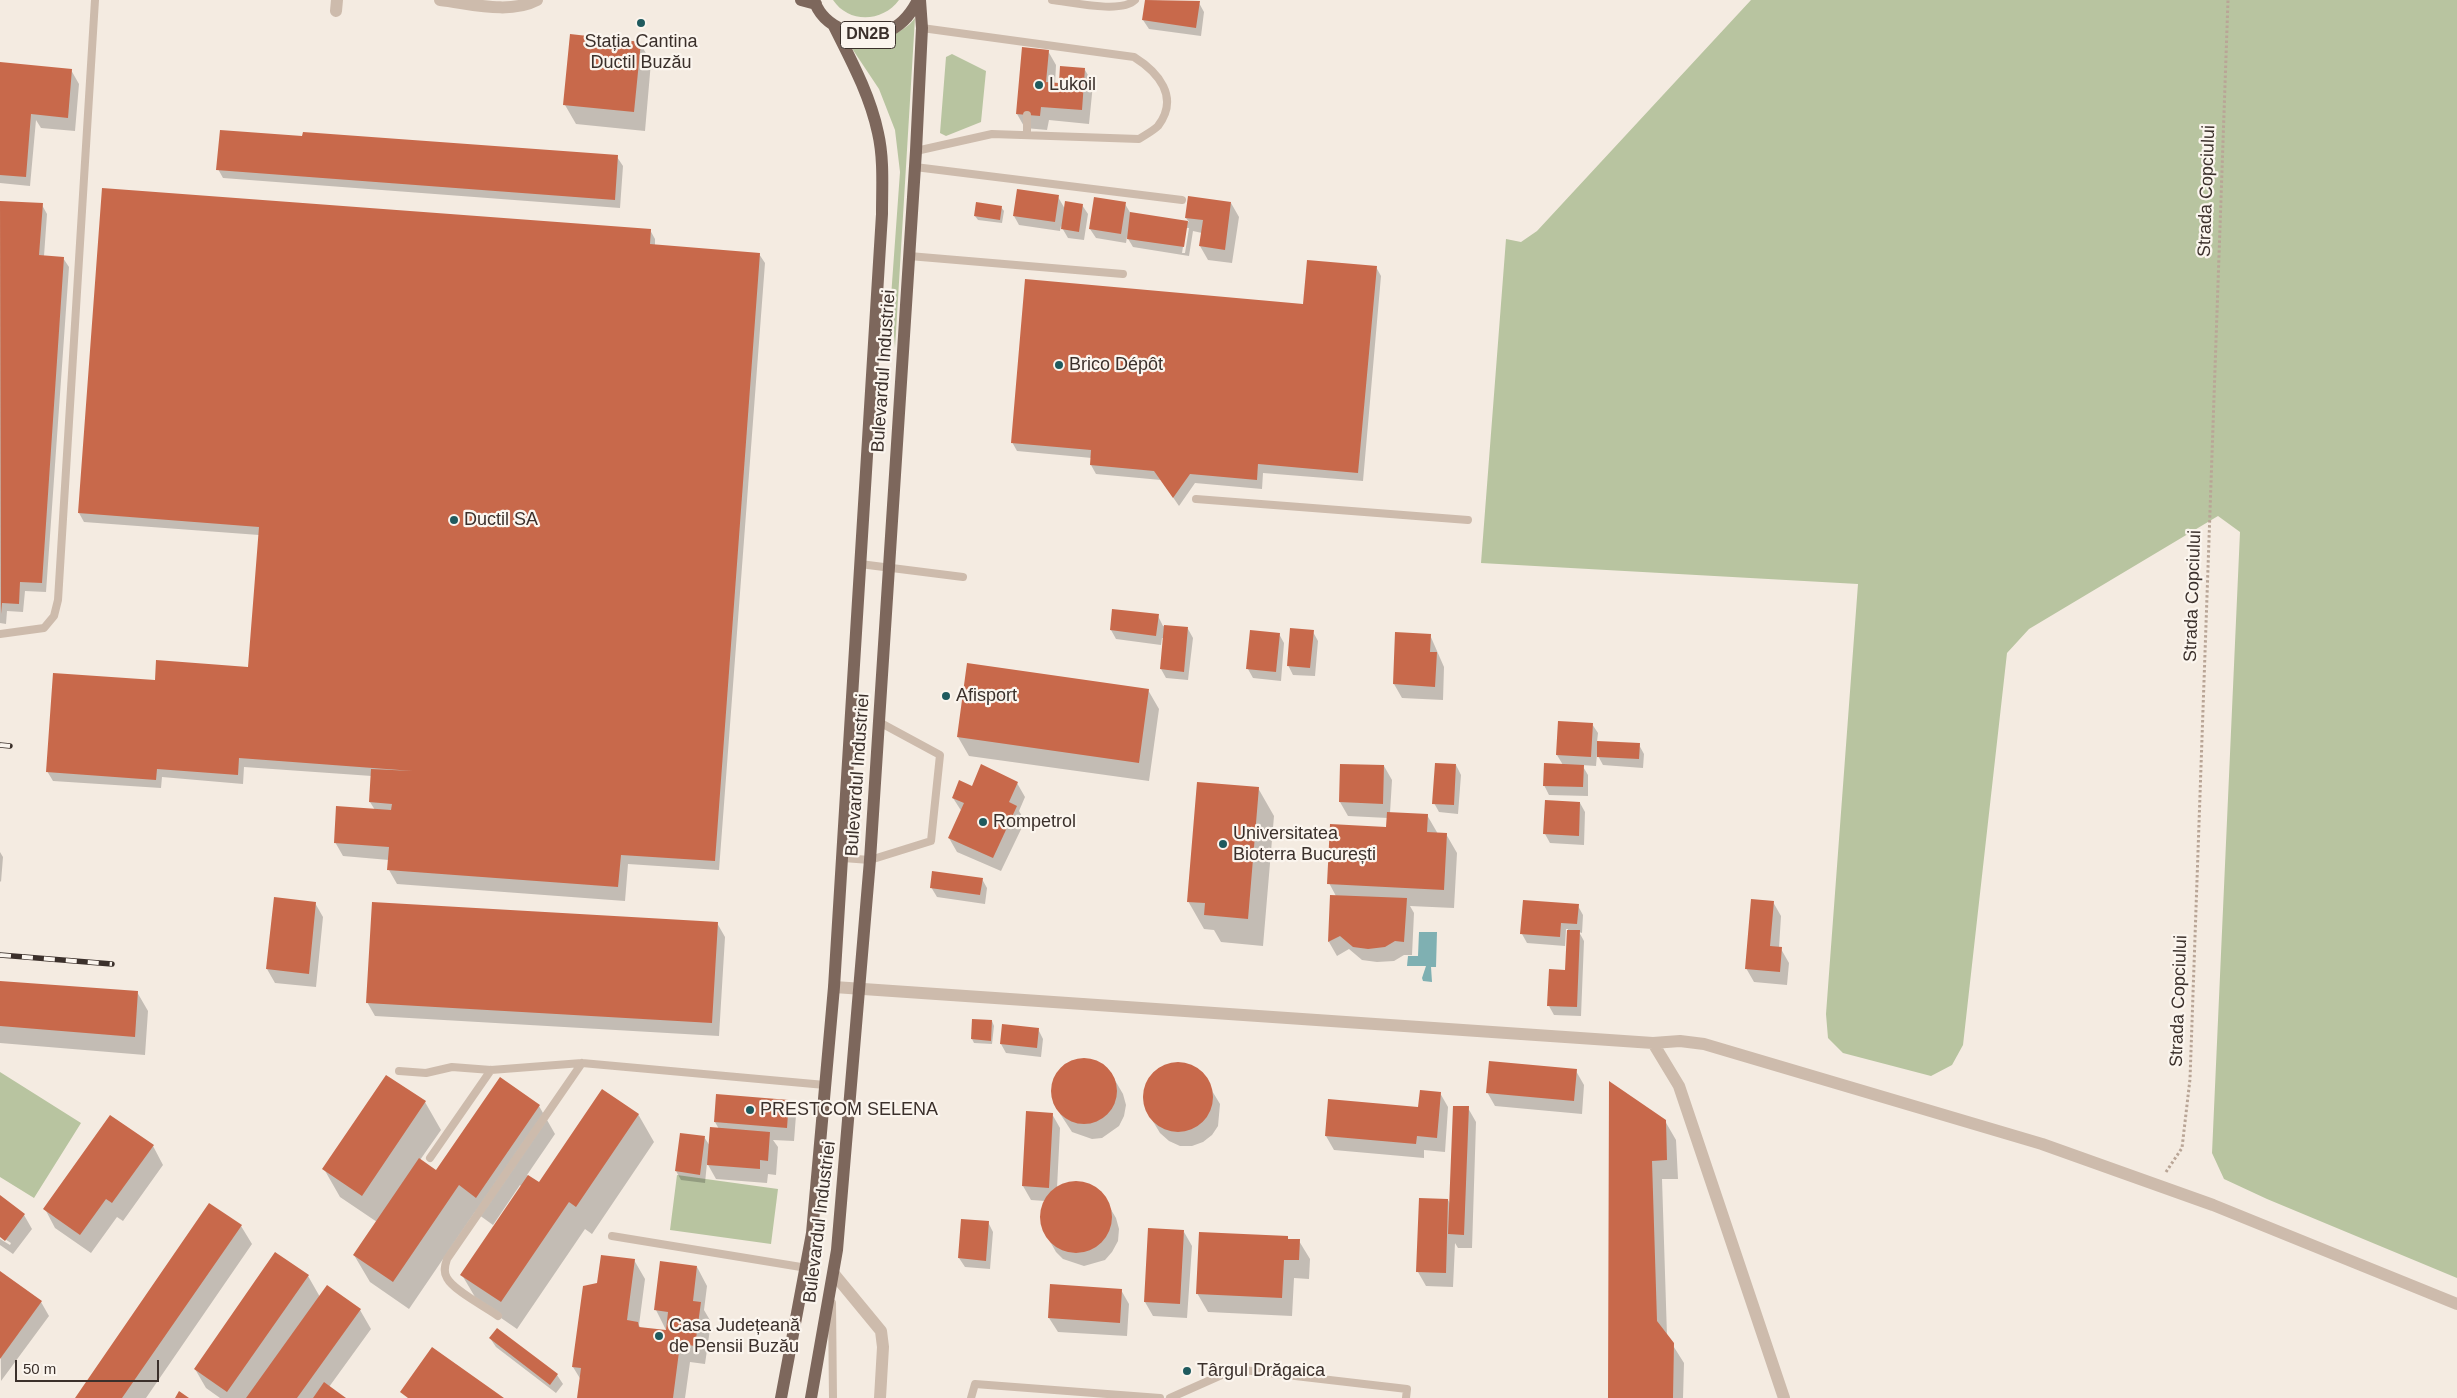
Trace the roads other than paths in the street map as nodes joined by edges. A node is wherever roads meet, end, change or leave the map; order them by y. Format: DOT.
graph roads {
  1 [pos="95,0"];
  2 [pos="440,0"];
  3 [pos="537,0"];
  4 [pos="800,0"];
  5 [pos="919,0"];
  6 [pos="1052,0"];
  7 [pos="1135,0"];
  8 [pos="815,2"];
  9 [pos="834,26"];
  10 [pos="922,28"];
  11 [pos="1027,115"];
  12 [pos="1027,135"];
  13 [pos="916,151"];
  14 [pos="915,167"];
  15 [pos="1182,200"];
  16 [pos="910,256"];
  17 [pos="1123,274"];
  18 [pos="1196,499"];
  19 [pos="1468,520"];
  20 [pos="860,564"];
  21 [pos="888,567"];
  22 [pos="963,577"];
  23 [pos="0,634"];
  24 [pos="879,722"];
  25 [pos="843,858"];
  26 [pos="870,860"];
  27 [pos="834,987"];
  28 [pos="860,989"];
  29 [pos="1653,1043"];
  30 [pos="582,1063"];
  31 [pos="491,1070"];
  32 [pos="399,1071"];
  33 [pos="825,1085"];
  34 [pos="430,1158"];
  35 [pos="612,1236"];
  36 [pos="807,1268"];
  37 [pos="833,1280"];
  38 [pos="2457,1304"];
  39 [pos="498,1316"];
  40 [pos="781,1398"];
  41 [pos="811,1398"];
  42 [pos="834,1398"];
  43 [pos="880,1398"];
  44 [pos="971,1398"];
  45 [pos="1160,1398"];
  46 [pos="1170,1398"];
  47 [pos="1406,1398"];
  48 [pos="1784,1398"];
  1 -- 23 [label="lane"];
  2 -- 3 [label="street"];
  4 -- 8 [label="main road, DN2B"];
  5 -- 9 [label="main road, DN2B"];
  5 -- 10 [label="main road, Bulevardul Industriei"];
  6 -- 7 [label="lane"];
  8 -- 9 [label="main road, DN2B"];
  9 -- 20 [label="main road, Bulevardul Industriei"];
  10 -- 12 [label="lane"];
  10 -- 13 [label="main road, Bulevardul Industriei"];
  11 -- 12 [label="lane"];
  12 -- 13 [label="lane"];
  13 -- 14 [label="main road, Bulevardul Industriei"];
  14 -- 15 [label="lane"];
  14 -- 16 [label="main road, Bulevardul Industriei"];
  16 -- 17 [label="lane"];
  16 -- 21 [label="main road, Bulevardul Industriei"];
  18 -- 19 [label="lane"];
  20 -- 21 [label="lane"];
  20 -- 25 [label="main road, Bulevardul Industriei"];
  21 -- 22 [label="lane"];
  21 -- 24 [label="main road, Bulevardul Industriei"];
  24 -- 26 [label="main road, Bulevardul Industriei"];
  24 -- 26 [label="lane"];
  25 -- 26 [label="lane"];
  25 -- 27 [label="main road, Bulevardul Industriei"];
  26 -- 28 [label="main road, Bulevardul Industriei"];
  27 -- 28 [label="street"];
  27 -- 33 [label="main road, Bulevardul Industriei"];
  28 -- 29 [label="street"];
  28 -- 37 [label="main road, Bulevardul Industriei"];
  29 -- 38 [label="street"];
  29 -- 48 [label="street"];
  30 -- 31 [label="lane"];
  30 -- 33 [label="lane"];
  30 -- 39 [label="lane"];
  31 -- 32 [label="lane"];
  31 -- 34 [label="lane"];
  33 -- 36 [label="main road, Bulevardul Industriei"];
  35 -- 36 [label="lane"];
  36 -- 40 [label="main road, Bulevardul Industriei"];
  37 -- 41 [label="main road, Bulevardul Industriei"];
  37 -- 42 [label="lane"];
  37 -- 43 [label="street"];
  44 -- 45 [label="lane"];
  46 -- 47 [label="lane"];
}
